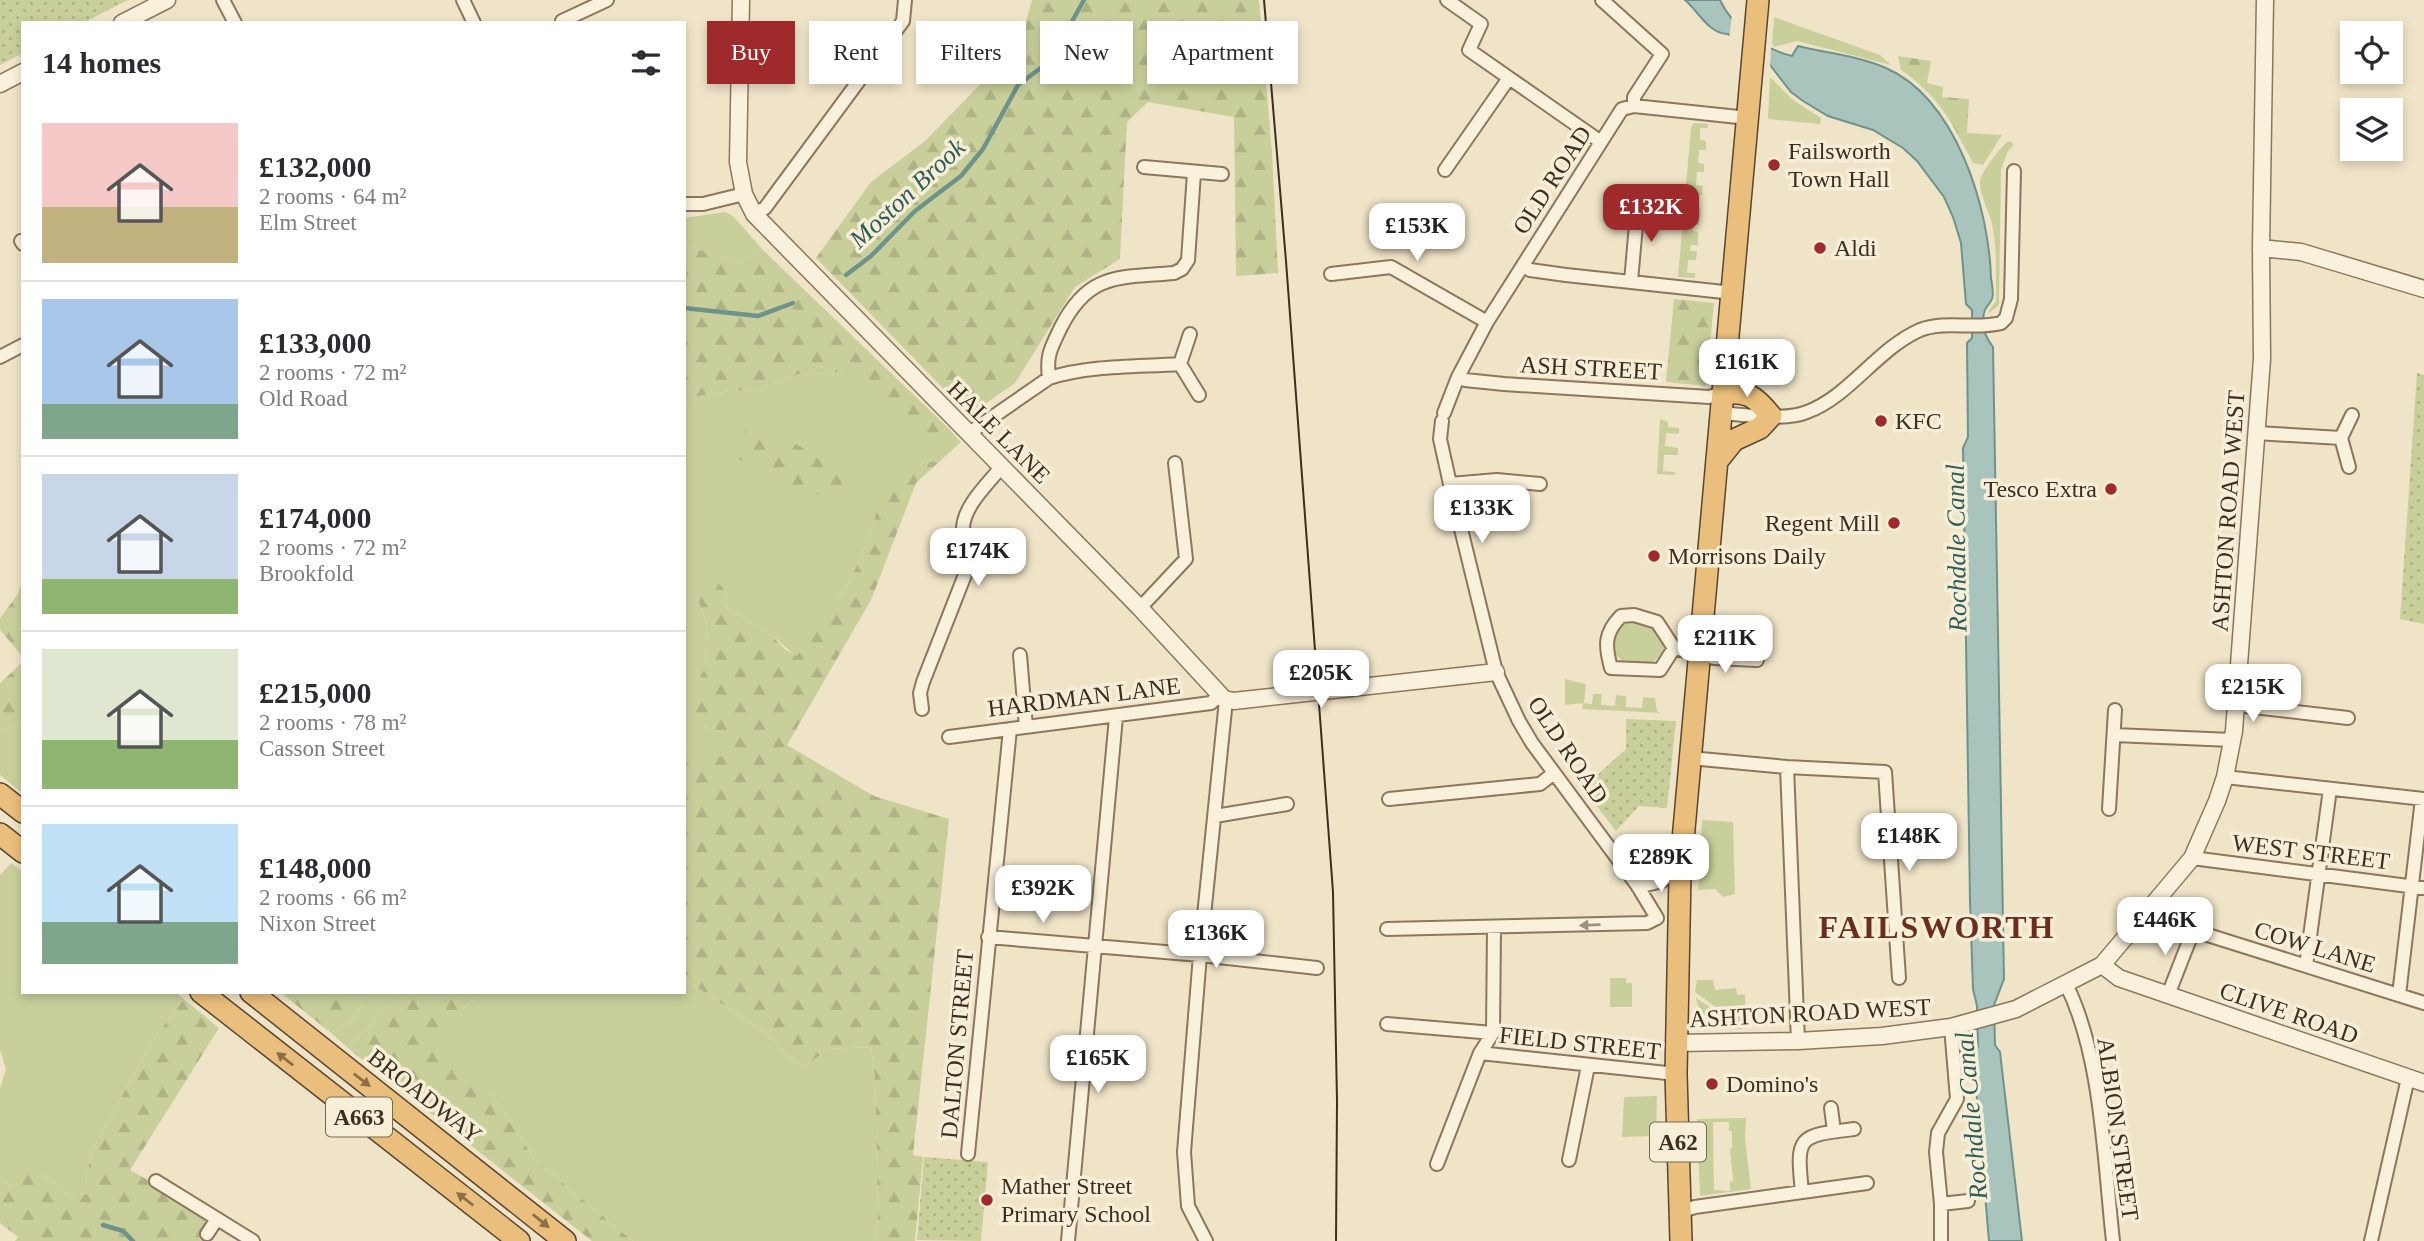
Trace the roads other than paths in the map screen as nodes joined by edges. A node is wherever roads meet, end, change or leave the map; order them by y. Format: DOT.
graph roads {
  1 [pos="167,0"];
  2 [pos="223,0"];
  3 [pos="463,0"];
  4 [pos="607,0"];
  5 [pos="741,0"];
  6 [pos="905,0"];
  7 [pos="1447,0"];
  8 [pos="1602,0"];
  9 [pos="2265,0"];
  10 [pos="1757,10"];
  11 [pos="562,20"];
  12 [pos="126,21"];
  13 [pos="234,21"];
  14 [pos="473,21"];
  15 [pos="21,73"];
  16 [pos="1509,78"];
  17 [pos="0,84"];
  18 [pos="1634,106"];
  19 [pos="1748,118"];
  20 [pos="1601,142"];
  21 [pos="1144,167"];
  22 [pos="1445,170"];
  23 [pos="2014,172"];
  24 [pos="1194,173"];
  25 [pos="1222,174"];
  26 [pos="744,194"];
  27 [pos="1638,203"];
  28 [pos="686,204"];
  29 [pos="754,214"];
  30 [pos="2261,248"];
  31 [pos="1522,265"];
  32 [pos="1331,274"];
  33 [pos="1631,281"];
  34 [pos="2424,289"];
  35 [pos="1732,293"];
  36 [pos="1487,322"];
  37 [pos="1190,334"];
  38 [pos="21,346"];
  39 [pos="0,357"];
  40 [pos="1180,365"];
  41 [pos="1458,377"];
  42 [pos="1049,378"];
  43 [pos="1199,395"];
  44 [pos="1722,403"];
  45 [pos="2352,415"];
  46 [pos="1771,416"];
  47 [pos="2256,433"];
  48 [pos="968,434"];
  49 [pos="2340,438"];
  50 [pos="1717,460"];
  51 [pos="1175,463"];
  52 [pos="1002,466"];
  53 [pos="2348,467"];
  54 [pos="1450,484"];
  55 [pos="1540,484"];
  56 [pos="1140,608"];
  57 [pos="1674,648"];
  58 [pos="1700,654"];
  59 [pos="1020,655"];
  60 [pos="1757,660"];
  61 [pos="1496,672"];
  62 [pos="1223,697"];
  63 [pos="925,704"];
  64 [pos="2236,705"];
  65 [pos="2115,710"];
  66 [pos="1116,717"];
  67 [pos="2348,718"];
  68 [pos="1026,727"];
  69 [pos="1010,729"];
  70 [pos="2113,735"];
  71 [pos="949,737"];
  72 [pos="2232,740"];
  73 [pos="1690,758"];
  74 [pos="1787,767"];
  75 [pos="1554,773"];
  76 [pos="2225,777"];
  77 [pos="2330,789"];
  78 [pos="0,794"];
  79 [pos="1389,799"];
  80 [pos="2423,799"];
  81 [pos="1287,804"];
  82 [pos="2109,809"];
  83 [pos="21,810"];
  84 [pos="1215,816"];
  85 [pos="0,834"];
  86 [pos="21,850"];
  87 [pos="2192,858"];
  88 [pos="1680,867"];
  89 [pos="2318,874"];
  90 [pos="1638,887"];
  91 [pos="2418,887"];
  92 [pos="1667,918"];
  93 [pos="2179,926"];
  94 [pos="1494,928"];
  95 [pos="1387,929"];
  96 [pos="2193,931"];
  97 [pos="988,937"];
  98 [pos="1096,946"];
  99 [pos="1200,955"];
  100 [pos="2102,965"];
  101 [pos="2306,966"];
  102 [pos="1317,968"];
  103 [pos="1899,978"];
  104 [pos="2066,984"];
  105 [pos="204,994"];
  106 [pos="254,994"];
  107 [pos="2168,995"];
  108 [pos="2399,995"];
  109 [pos="2424,1003"];
  110 [pos="1387,1024"];
  111 [pos="1958,1025"];
  112 [pos="1493,1033"];
  113 [pos="1798,1041"];
  114 [pos="1677,1043"];
  115 [pos="1480,1053"];
  116 [pos="1588,1066"];
  117 [pos="1676,1074"];
  118 [pos="2416,1081"];
  119 [pos="1831,1108"];
  120 [pos="1854,1129"];
  121 [pos="1834,1131"];
  122 [pos="968,1154"];
  123 [pos="1569,1160"];
  124 [pos="1437,1164"];
  125 [pos="156,1181"];
  126 [pos="1867,1184"];
  127 [pos="1802,1192"];
  128 [pos="1968,1201"];
  129 [pos="1941,1204"];
  130 [pos="1679,1212"];
  131 [pos="217,1219"];
  132 [pos="207,1234"];
  133 [pos="253,1241"];
  134 [pos="519,1241"];
  135 [pos="565,1241"];
  136 [pos="1068,1241"];
  137 [pos="1206,1241"];
  138 [pos="1681,1241"];
  139 [pos="1941,1241"];
  140 [pos="2113,1241"];
  141 [pos="2371,1241"];
  1 -- 12 [label="street"];
  2 -- 13 [label="street"];
  3 -- 14 [label="street"];
  4 -- 11 [label="street"];
  5 -- 26 [label="street, HALE LANE"];
  6 -- 29 [label="street"];
  7 -- 16 [label="street"];
  8 -- 18 [label="street, OLD ROAD"];
  9 -- 30 [label="street, ASHTON ROAD WEST"];
  10 -- 19 [label="highway, A62"];
  15 -- 17 [label="street"];
  16 -- 20 [label="street"];
  16 -- 22 [label="street"];
  18 -- 19 [label="street"];
  18 -- 20 [label="street, OLD ROAD"];
  19 -- 35 [label="highway, A62"];
  20 -- 31 [label="street, OLD ROAD"];
  21 -- 24 [label="street"];
  23 -- 46 [label="street"];
  24 -- 25 [label="street"];
  24 -- 42 [label="street"];
  26 -- 28 [label="street"];
  26 -- 29 [label="street, HALE LANE"];
  27 -- 33 [label="street"];
  29 -- 48 [label="street, HALE LANE"];
  30 -- 34 [label="street"];
  30 -- 47 [label="street, ASHTON ROAD WEST"];
  31 -- 33 [label="street"];
  31 -- 36 [label="street, OLD ROAD"];
  32 -- 36 [label="street"];
  33 -- 35 [label="street"];
  35 -- 44 [label="highway, A62"];
  36 -- 41 [label="street, OLD ROAD"];
  37 -- 40 [label="street"];
  38 -- 39 [label="street"];
  40 -- 42 [label="street"];
  40 -- 43 [label="street"];
  41 -- 44 [label="street, ASH STREET"];
  41 -- 54 [label="street, OLD ROAD"];
  42 -- 48 [label="street"];
  44 -- 46 [label="highway"];
  44 -- 50 [label="highway, A62"];
  45 -- 49 [label="street"];
  46 -- 50 [label="highway"];
  47 -- 49 [label="street"];
  47 -- 64 [label="street, ASHTON ROAD WEST"];
  48 -- 52 [label="street, HALE LANE"];
  49 -- 53 [label="street"];
  50 -- 58 [label="highway, A62"];
  51 -- 56 [label="street"];
  52 -- 56 [label="street, HALE LANE"];
  52 -- 63 [label="street"];
  54 -- 55 [label="street"];
  54 -- 61 [label="street, OLD ROAD"];
  56 -- 62 [label="street, HALE LANE"];
  57 -- 57 [label="street"];
  57 -- 58 [label="street"];
  58 -- 60 [label="street"];
  58 -- 73 [label="highway, A62"];
  59 -- 68 [label="street"];
  61 -- 62 [label="street, HARDMAN LANE"];
  61 -- 75 [label="street, OLD ROAD"];
  62 -- 66 [label="street, HARDMAN LANE"];
  62 -- 84 [label="street"];
  64 -- 67 [label="street"];
  64 -- 72 [label="street, ASHTON ROAD WEST"];
  65 -- 70 [label="street"];
  66 -- 68 [label="street, HARDMAN LANE"];
  66 -- 98 [label="street"];
  68 -- 69 [label="street, HARDMAN LANE"];
  69 -- 71 [label="street, HARDMAN LANE"];
  69 -- 97 [label="street, DALTON STREET"];
  70 -- 72 [label="street"];
  70 -- 82 [label="street"];
  72 -- 76 [label="street, ASHTON ROAD WEST"];
  73 -- 74 [label="street"];
  73 -- 88 [label="highway, A62"];
  74 -- 103 [label="street"];
  74 -- 113 [label="street"];
  75 -- 79 [label="street"];
  75 -- 90 [label="street, OLD ROAD"];
  76 -- 77 [label="street"];
  76 -- 87 [label="street, ASHTON ROAD WEST"];
  77 -- 80 [label="street"];
  77 -- 89 [label="street"];
  78 -- 83 [label="highway"];
  80 -- 91 [label="street"];
  81 -- 84 [label="street"];
  84 -- 99 [label="street"];
  85 -- 86 [label="highway"];
  87 -- 89 [label="street, WEST STREET"];
  87 -- 100 [label="street, ASHTON ROAD WEST"];
  88 -- 90 [label="street"];
  88 -- 92 [label="highway, A62"];
  89 -- 91 [label="street, WEST STREET"];
  89 -- 101 [label="street"];
  90 -- 92 [label="street, OLD ROAD"];
  91 -- 108 [label="street"];
  92 -- 94 [label="street, one-way"];
  92 -- 114 [label="highway, A62"];
  93 -- 96 [label="street, COW LANE"];
  94 -- 95 [label="street"];
  94 -- 112 [label="street"];
  96 -- 101 [label="street, COW LANE"];
  96 -- 107 [label="street"];
  97 -- 98 [label="street"];
  97 -- 122 [label="street, DALTON STREET"];
  98 -- 99 [label="street"];
  98 -- 136 [label="street"];
  99 -- 102 [label="street"];
  99 -- 137 [label="street"];
  100 -- 104 [label="street, ASHTON ROAD WEST"];
  100 -- 107 [label="street, CLIVE ROAD"];
  101 -- 108 [label="street, COW LANE"];
  104 -- 111 [label="street, ASHTON ROAD WEST"];
  104 -- 140 [label="street, ALBION STREET"];
  134 -- 105 [label="highway, A663, one-way"];
  106 -- 135 [label="highway, BROADWAY / A663, one-way"];
  107 -- 118 [label="street, CLIVE ROAD"];
  108 -- 109 [label="street, COW LANE"];
  110 -- 112 [label="street"];
  111 -- 113 [label="street, ASHTON ROAD WEST"];
  111 -- 129 [label="street"];
  112 -- 115 [label="street"];
  113 -- 114 [label="street, ASHTON ROAD WEST"];
  114 -- 117 [label="highway, A62"];
  115 -- 116 [label="street, FIELD STREET"];
  115 -- 124 [label="street"];
  116 -- 117 [label="street, FIELD STREET"];
  116 -- 123 [label="street"];
  117 -- 130 [label="highway, A62"];
  118 -- 141 [label="street"];
  119 -- 121 [label="street"];
  120 -- 121 [label="street"];
  121 -- 127 [label="street"];
  125 -- 131 [label="street"];
  126 -- 127 [label="street"];
  127 -- 130 [label="street"];
  128 -- 129 [label="street"];
  129 -- 139 [label="street"];
  130 -- 138 [label="highway, A62"];
  131 -- 132 [label="street"];
  131 -- 133 [label="street"];
}
